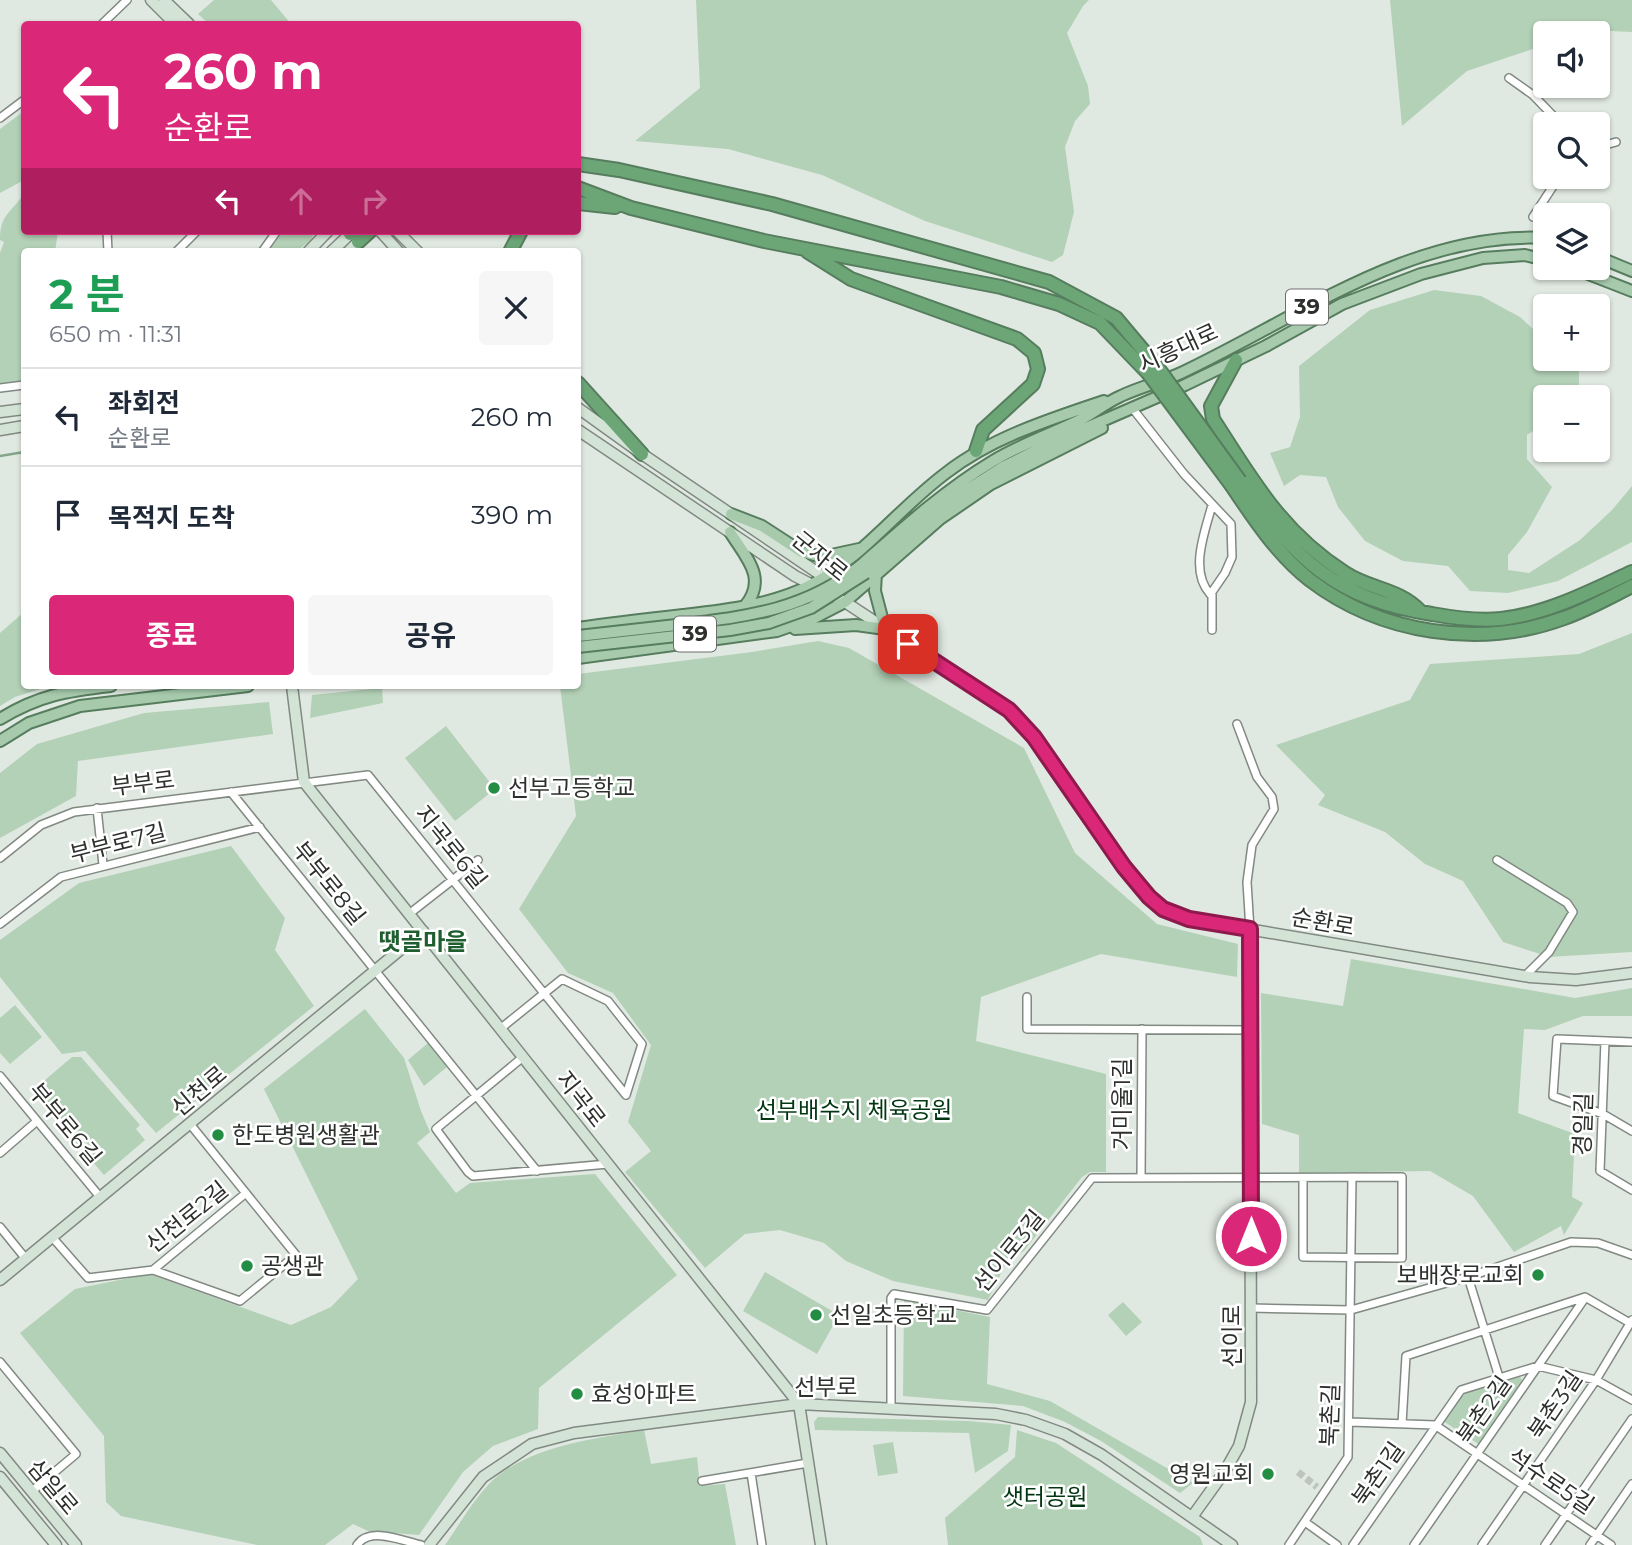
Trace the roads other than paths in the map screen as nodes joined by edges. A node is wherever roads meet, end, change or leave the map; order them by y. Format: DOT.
graph roads {
  1 [pos="127,0"];
  2 [pos="151,0"];
  3 [pos="164,0"];
  4 [pos="105,21"];
  5 [pos="172,21"];
  6 [pos="186,21"];
  7 [pos="1509,78"];
  8 [pos="21,102"];
  9 [pos="1549,112"];
  10 [pos="0,118"];
  11 [pos="1616,142"];
  12 [pos="1610,144"];
  13 [pos="581,164"];
  14 [pos="581,189"];
  15 [pos="581,203"];
  16 [pos="631,208"];
  17 [pos="193,235"];
  18 [pos="384,235"];
  19 [pos="401,235"];
  20 [pos="354,236"];
  21 [pos="1533,237"];
  22 [pos="180,248"];
  23 [pos="337,248"];
  24 [pos="396,248"];
  25 [pos="414,248"];
  26 [pos="802,248"];
  27 [pos="1533,257"];
  28 [pos="1610,262"];
  29 [pos="1632,271"];
  30 [pos="1604,280"];
  31 [pos="1632,291"];
  32 [pos="1236,360"];
  33 [pos="1153,370"];
  34 [pos="21,385"];
  35 [pos="581,386"];
  36 [pos="0,388"];
  37 [pos="1120,396"];
  38 [pos="21,409"];
  39 [pos="1133,409"];
  40 [pos="581,410"];
  41 [pos="0,412"];
  42 [pos="1116,417"];
  43 [pos="1084,424"];
  44 [pos="21,426"];
  45 [pos="0,430"];
  46 [pos="581,434"];
  47 [pos="976,451"];
  48 [pos="642,454"];
  49 [pos="1236,484"];
  50 [pos="1212,505"];
  51 [pos="731,514"];
  52 [pos="730,532"];
  53 [pos="860,549"];
  54 [pos="793,556"];
  55 [pos="784,568"];
  56 [pos="868,571"];
  57 [pos="1632,572"];
  58 [pos="822,577"];
  59 [pos="811,585"];
  60 [pos="1632,586"];
  61 [pos="1210,594"];
  62 [pos="782,597"];
  63 [pos="845,602"];
  64 [pos="808,604"];
  65 [pos="745,606"];
  66 [pos="1421,612"];
  67 [pos="792,626"];
  68 [pos="581,628"];
  69 [pos="885,629"];
  70 [pos="1212,631"];
  71 [pos="774,632"];
  72 [pos="581,636"];
  73 [pos="581,647"];
  74 [pos="581,658"];
  75 [pos="81,689"];
  76 [pos="223,689"];
  77 [pos="292,689"];
  78 [pos="0,719"];
  79 [pos="1237,723"];
  80 [pos="0,741"];
  81 [pos="304,782"];
  82 [pos="231,792"];
  83 [pos="97,808"];
  84 [pos="260,827"];
  85 [pos="0,858"];
  86 [pos="478,860"];
  87 [pos="1497,860"];
  88 [pos="103,865"];
  89 [pos="452,880"];
  90 [pos="409,914"];
  91 [pos="0,924"];
  92 [pos="1250,929"];
  93 [pos="423,931"];
  94 [pos="375,971"];
  95 [pos="1632,973"];
  96 [pos="1525,976"];
  97 [pos="544,993"];
  98 [pos="1027,998"];
  99 [pos="500,1029"];
  100 [pos="1142,1029"];
  101 [pos="1251,1030"];
  102 [pos="1605,1041"];
  103 [pos="1632,1042"];
  104 [pos="523,1057"];
  105 [pos="0,1076"];
  106 [pos="476,1096"];
  107 [pos="1603,1114"];
  108 [pos="37,1121"];
  109 [pos="190,1124"];
  110 [pos="1632,1131"];
  111 [pos="0,1153"];
  112 [pos="608,1164"];
  113 [pos="537,1171"];
  114 [pos="1352,1177"];
  115 [pos="1142,1178"];
  116 [pos="1251,1178"];
  117 [pos="1303,1178"];
  118 [pos="1632,1190"];
  119 [pos="246,1194"];
  120 [pos="100,1198"];
  121 [pos="0,1227"];
  122 [pos="52,1237"];
  123 [pos="1632,1255"];
  124 [pos="1352,1258"];
  125 [pos="26,1259"];
  126 [pos="153,1270"];
  127 [pos="1468,1277"];
  128 [pos="0,1280"];
  129 [pos="1585,1297"];
  130 [pos="1251,1308"];
  131 [pos="1351,1310"];
  132 [pos="1631,1321"];
  133 [pos="1485,1330"];
  134 [pos="0,1362"];
  135 [pos="1538,1366"];
  136 [pos="1499,1377"];
  137 [pos="1595,1380"];
  138 [pos="1632,1401"];
  139 [pos="799,1404"];
  140 [pos="891,1407"];
  141 [pos="1632,1419"];
  142 [pos="1350,1422"];
  143 [pos="1402,1424"];
  144 [pos="1435,1425"];
  145 [pos="0,1453"];
  146 [pos="1477,1454"];
  147 [pos="808,1463"];
  148 [pos="751,1473"];
  149 [pos="0,1477"];
  150 [pos="702,1481"];
  151 [pos="1632,1484"];
  152 [pos="1523,1485"];
  153 [pos="1317,1488"];
  154 [pos="31,1492"];
  155 [pos="1325,1493"];
  156 [pos="1566,1514"];
  157 [pos="1192,1517"];
  158 [pos="1305,1522"];
  159 [pos="1597,1535"];
  160 [pos="56,1545"];
  161 [pos="76,1545"];
  162 [pos="357,1545"];
  163 [pos="421,1545"];
  164 [pos="429,1545"];
  165 [pos="762,1545"];
  166 [pos="821,1545"];
  167 [pos="1232,1545"];
  168 [pos="1289,1545"];
  169 [pos="1337,1545"];
  170 [pos="1353,1545"];
  171 [pos="1414,1545"];
  172 [pos="1482,1545"];
  173 [pos="1545,1545"];
  174 [pos="1590,1545"];
  175 [pos="1611,1545"];
  1 -- 4 [label="street"];
  2 -- 5 [label="main road"];
  3 -- 6 [label="main road"];
  7 -- 9 [label="street"];
  8 -- 10 [label="street"];
  11 -- 12 [label="street"];
  13 -- 33 [label="highway"];
  14 -- 16 [label="highway"];
  15 -- 16 [label="highway"];
  16 -- 26 [label="highway"];
  17 -- 22 [label="street"];
  18 -- 24 [label="main road"];
  19 -- 25 [label="main road"];
  20 -- 23 [label="main road"];
  21 -- 37 [label="main road, 시흥대로 / 39"];
  26 -- 33 [label="highway"];
  26 -- 47 [label="highway"];
  27 -- 32 [label="main road, 시흥대로 / 39"];
  28 -- 29 [label="main road"];
  30 -- 31 [label="main road"];
  32 -- 39 [label="main road, 시흥대로 / 39"];
  32 -- 66 [label="highway"];
  33 -- 49 [label="highway, bridge"];
  34 -- 36 [label="street"];
  35 -- 48 [label="highway"];
  37 -- 43 [label="main road, 시흥대로 / 39"];
  37 -- 47 [label="main road"];
  38 -- 41 [label="main road"];
  39 -- 42 [label="main road, 시흥대로 / 39"];
  39 -- 50 [label="street"];
  40 -- 48 [label="main road, 군자로"];
  42 -- 43 [label="main road, 시흥대로 / 39"];
  42 -- 56 [label="main road"];
  43 -- 56 [label="main road, 시흥대로 / 39"];
  44 -- 45 [label="main road"];
  46 -- 52 [label="main road, 군자로"];
  47 -- 53 [label="main road"];
  48 -- 51 [label="main road, 군자로"];
  49 -- 60 [label="highway"];
  49 -- 66 [label="highway"];
  50 -- 61 [label="street"];
  50 -- 70 [label="street"];
  51 -- 53 [label="main road"];
  51 -- 54 [label="main road, 군자로"];
  52 -- 55 [label="main road, 군자로"];
  52 -- 65 [label="main road"];
  53 -- 56 [label="main road"];
  53 -- 58 [label="main road"];
  54 -- 55 [label="main road"];
  54 -- 58 [label="main road, 군자로"];
  55 -- 59 [label="main road, 군자로"];
  56 -- 63 [label="main road"];
  56 -- 64 [label="main road, 39, bridge"];
  56 -- 69 [label="main road"];
  57 -- 66 [label="highway"];
  58 -- 59 [label="main road"];
  58 -- 63 [label="main road, 군자로"];
  59 -- 62 [label="main road"];
  59 -- 63 [label="main road, 군자로"];
  62 -- 65 [label="main road"];
  62 -- 67 [label="main road"];
  63 -- 67 [label="main road"];
  63 -- 69 [label="main road, 순환로"];
  64 -- 72 [label="main road, 39, bridge"];
  64 -- 73 [label="main road, 39, bridge"];
  65 -- 68 [label="main road"];
  67 -- 71 [label="main road"];
  69 -- 71 [label="main road"];
  69 -- 92 [label="main road, 순환로"];
  71 -- 74 [label="main road"];
  75 -- 78 [label="main road"];
  76 -- 80 [label="main road"];
  77 -- 81 [label="main road"];
  79 -- 92 [label="street"];
  81 -- 82 [label="street, 부부로"];
  81 -- 89 [label="street, 지곡로6길"];
  81 -- 90 [label="main road, 지곡로"];
  82 -- 83 [label="street, 부부로"];
  82 -- 84 [label="street, 부부로8길"];
  83 -- 85 [label="street, 부부로"];
  83 -- 88 [label="street"];
  84 -- 88 [label="street, 부부로7길"];
  84 -- 94 [label="street, 부부로8길"];
  86 -- 89 [label="street"];
  87 -- 96 [label="street"];
  88 -- 91 [label="street, 부부로7길"];
  89 -- 90 [label="street"];
  89 -- 97 [label="street, 지곡로6길"];
  90 -- 93 [label="main road, 지곡로"];
  92 -- 96 [label="main road, 순환로"];
  92 -- 101 [label="main road, 선이로"];
  93 -- 94 [label="main road, 신천로"];
  93 -- 99 [label="main road, 지곡로"];
  94 -- 106 [label="street, 부부로8길"];
  94 -- 109 [label="main road, 신천로"];
  95 -- 96 [label="main road, 순환로"];
  97 -- 97 [label="street, 지곡로6길"];
  97 -- 99 [label="street"];
  98 -- 100 [label="street"];
  99 -- 104 [label="main road, 지곡로"];
  100 -- 101 [label="street"];
  100 -- 115 [label="street, 거미울1길"];
  101 -- 116 [label="main road, 선이로"];
  102 -- 103 [label="street"];
  102 -- 107 [label="street, 경일길"];
  102 -- 107 [label="street"];
  104 -- 106 [label="street"];
  104 -- 112 [label="main road, 지곡로"];
  105 -- 108 [label="street, 부부로6길"];
  106 -- 113 [label="street, 부부로8길"];
  106 -- 113 [label="street"];
  107 -- 110 [label="street"];
  107 -- 118 [label="street, 경일길"];
  108 -- 111 [label="street"];
  108 -- 120 [label="street, 부부로6길"];
  109 -- 119 [label="street, 신천로2길"];
  109 -- 120 [label="main road, 신천로"];
  112 -- 113 [label="street"];
  112 -- 139 [label="main road, 지곡로"];
  114 -- 117 [label="street, 선이로3길"];
  114 -- 124 [label="street, 북촌길"];
  114 -- 124 [label="street, 선이로3길"];
  115 -- 116 [label="street, 선이로3길"];
  115 -- 140 [label="street, 선이로3길"];
  116 -- 117 [label="street, 선이로3길"];
  116 -- 130 [label="main road, 선이로"];
  117 -- 124 [label="street"];
  119 -- 126 [label="street, 신천로2길"];
  119 -- 126 [label="street, 신천로2길"];
  120 -- 122 [label="main road, 신천로"];
  121 -- 125 [label="street"];
  122 -- 125 [label="main road, 신천로"];
  122 -- 126 [label="street, 신천로2길"];
  123 -- 127 [label="street"];
  124 -- 131 [label="street, 북촌길"];
  125 -- 128 [label="main road, 신천로"];
  127 -- 131 [label="street"];
  127 -- 133 [label="street"];
  129 -- 132 [label="street"];
  129 -- 133 [label="street"];
  129 -- 135 [label="street, 북촌2길"];
  130 -- 131 [label="street"];
  130 -- 157 [label="main road, 선이로"];
  131 -- 142 [label="street, 북촌길"];
  132 -- 137 [label="street, 북촌3길"];
  133 -- 136 [label="street"];
  133 -- 143 [label="street"];
  134 -- 154 [label="street"];
  135 -- 136 [label="street, 북촌1길"];
  135 -- 137 [label="street"];
  135 -- 146 [label="street, 북촌2길"];
  136 -- 144 [label="street, 북촌1길"];
  137 -- 138 [label="street"];
  137 -- 152 [label="street, 북촌3길"];
  139 -- 140 [label="main road, 선부로"];
  139 -- 147 [label="main road, 지곡로"];
  139 -- 164 [label="main road, 선부로"];
  140 -- 157 [label="main road, 선부로"];
  141 -- 156 [label="street"];
  142 -- 143 [label="street"];
  142 -- 155 [label="street, 북촌길"];
  143 -- 144 [label="street"];
  144 -- 146 [label="street, 석수로5길"];
  144 -- 170 [label="street, 북촌1길"];
  145 -- 154 [label="main road, 삼일로"];
  146 -- 152 [label="street, 석수로5길"];
  146 -- 171 [label="street, 북촌2길"];
  147 -- 148 [label="street"];
  147 -- 166 [label="main road, 지곡로"];
  148 -- 150 [label="street"];
  148 -- 165 [label="street"];
  149 -- 160 [label="main road, 삼일로"];
  151 -- 159 [label="street"];
  152 -- 156 [label="street, 석수로5길"];
  152 -- 172 [label="street, 북촌3길"];
  153 -- 155 [label="street"];
  154 -- 161 [label="main road, 삼일로"];
  155 -- 158 [label="street, 북촌길"];
  156 -- 159 [label="street, 석수로5길"];
  156 -- 173 [label="street"];
  157 -- 167 [label="main road, 선부로"];
  158 -- 168 [label="street, 북촌길"];
  158 -- 169 [label="street"];
  159 -- 174 [label="street"];
  159 -- 175 [label="street, 석수로5길"];
  162 -- 163 [label="street"];
}
